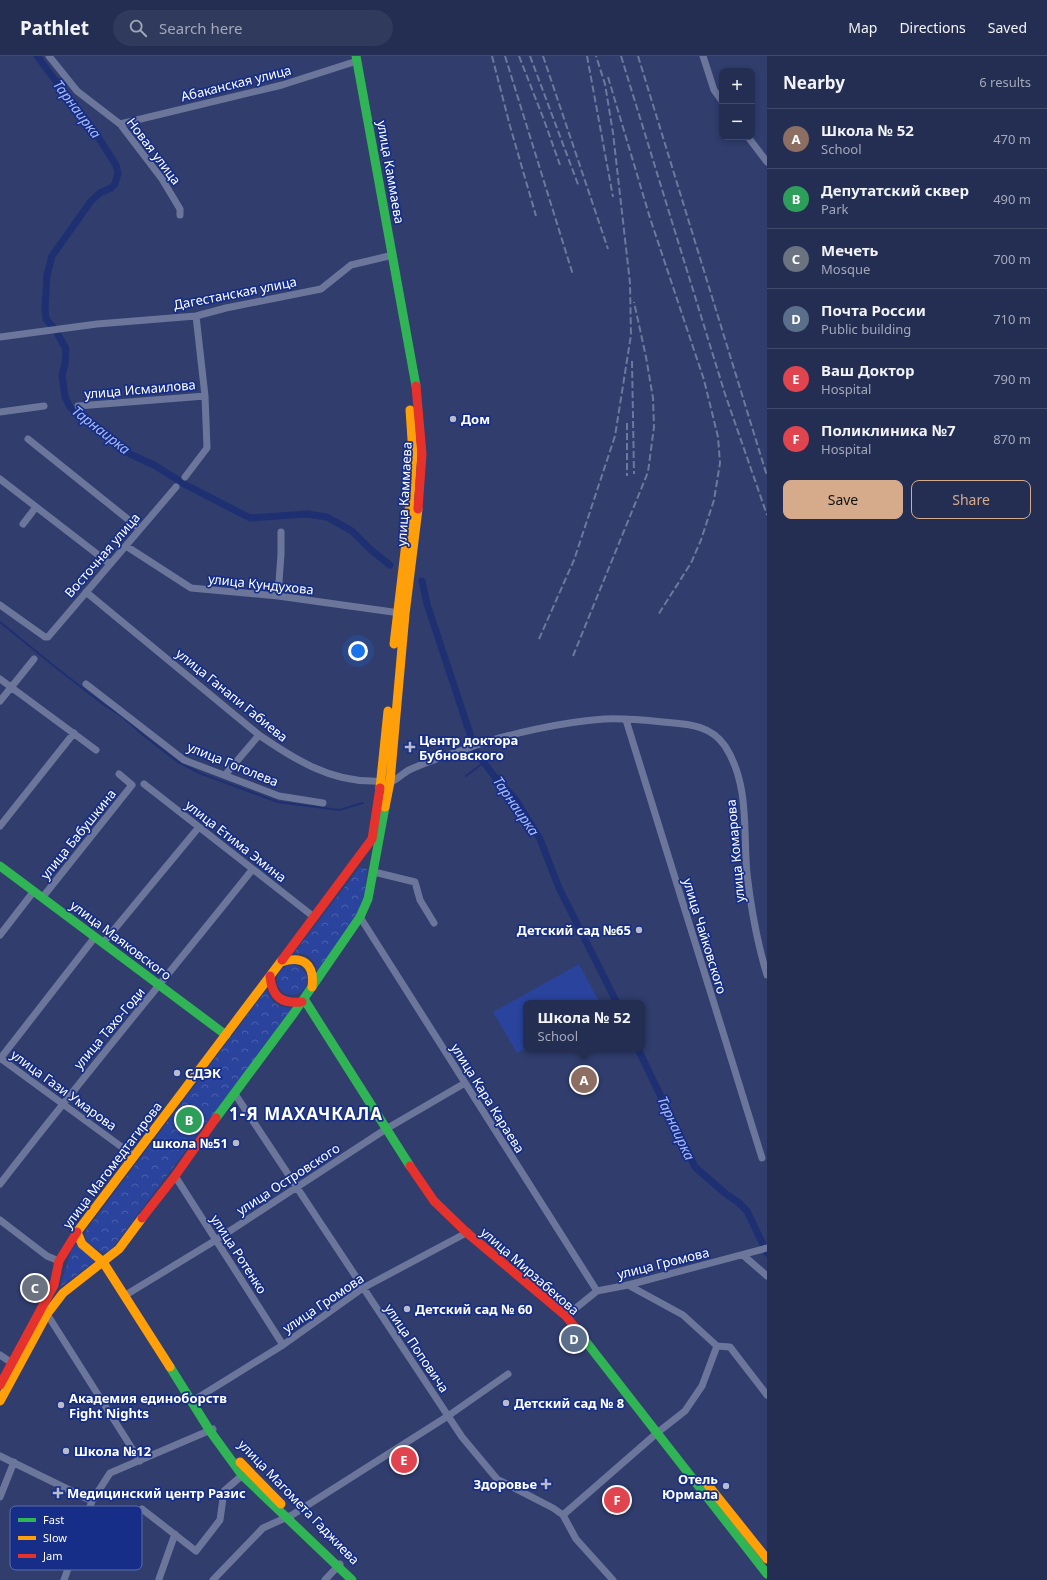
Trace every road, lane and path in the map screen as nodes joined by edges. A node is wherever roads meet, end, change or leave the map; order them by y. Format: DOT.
graph roads {
  1 [pos="50,56"];
  2 [pos="703,56"];
  3 [pos="354,59"];
  4 [pos="719,97"];
  5 [pos="120,124"];
  6 [pos="750,140"];
  7 [pos="767,162"];
  8 [pos="180,215"];
  9 [pos="389,256"];
  10 [pos="196,316"];
  11 [pos="0,337"];
  12 [pos="205,396"];
  13 [pos="44,406"];
  14 [pos="78,406"];
  15 [pos="0,412"];
  16 [pos="28,439"];
  17 [pos="185,477"];
  18 [pos="0,479"];
  19 [pos="176,487"];
  20 [pos="36,507"];
  21 [pos="23,524"];
  22 [pos="140,529"];
  23 [pos="280,532"];
  24 [pos="126,546"];
  25 [pos="110,564"];
  26 [pos="86,592"];
  27 [pos="278,596"];
  28 [pos="0,605"];
  29 [pos="401,613"];
  30 [pos="34,660"];
  31 [pos="0,679"];
  32 [pos="86,684"];
  33 [pos="11,687"];
  34 [pos="0,701"];
  35 [pos="626,720"];
  36 [pos="74,733"];
  37 [pos="259,735"];
  38 [pos="96,750"];
  39 [pos="119,774"];
  40 [pos="225,775"];
  41 [pos="380,781"];
  42 [pos="390,782"];
  43 [pos="144,784"];
  44 [pos="323,803"];
  45 [pos="0,826"];
  46 [pos="199,827"];
  47 [pos="375,840"];
  48 [pos="0,866"];
  49 [pos="252,870"];
  50 [pos="374,872"];
  51 [pos="34,891"];
  52 [pos="42,898"];
  53 [pos="314,917"];
  54 [pos="360,917"];
  55 [pos="434,923"];
  56 [pos="0,934"];
  57 [pos="95,937"];
  58 [pos="103,943"];
  59 [pos="281,962"];
  60 [pos="767,975"];
  61 [pos="270,976"];
  62 [pos="159,986"];
  63 [pos="306,995"];
  64 [pos="226,1035"];
  65 [pos="0,1058"];
  66 [pos="465,1083"];
  67 [pos="235,1094"];
  68 [pos="62,1104"];
  69 [pos="390,1127"];
  70 [pos="134,1156"];
  71 [pos="762,1158"];
  72 [pos="175,1176"];
  73 [pos="0,1184"];
  74 [pos="297,1189"];
  75 [pos="0,1220"];
  76 [pos="469,1231"];
  77 [pos="77,1232"];
  78 [pos="216,1240"];
  79 [pos="767,1248"];
  80 [pos="743,1255"];
  81 [pos="59,1261"];
  82 [pos="105,1261"];
  83 [pos="767,1276"];
  84 [pos="628,1285"];
  85 [pos="363,1288"];
  86 [pos="597,1291"];
  87 [pos="126,1295"];
  88 [pos="571,1312"];
  89 [pos="47,1314"];
  90 [pos="283,1345"];
  91 [pos="717,1346"];
  92 [pos="0,1355"];
  93 [pos="16,1366"];
  94 [pos="508,1374"];
  95 [pos="0,1385"];
  96 [pos="767,1395"];
  97 [pos="193,1400"];
  98 [pos="0,1401"];
  99 [pos="448,1416"];
  100 [pos="212,1430"];
  101 [pos="660,1431"];
  102 [pos="0,1456"];
  103 [pos="140,1461"];
  104 [pos="14,1462"];
  105 [pos="245,1473"];
  106 [pos="0,1497"];
  107 [pos="92,1501"];
  108 [pos="90,1506"];
  109 [pos="142,1509"];
  110 [pos="563,1515"];
  111 [pos="289,1516"];
  112 [pos="175,1534"];
  113 [pos="767,1559"];
  114 [pos="339,1565"];
  115 [pos="68,1570"];
  116 [pos="767,1574"];
  117 [pos="159,1579"];
  118 [pos="64,1580"];
  119 [pos="213,1580"];
  120 [pos="325,1580"];
  121 [pos="352,1580"];
  122 [pos="358,1580"];
  123 [pos="613,1580"];
  1 -- 5 [label="street, Новая улица"];
  2 -- 4 [label="street"];
  3 -- 5 [label="street, Абаканская улица"];
  3 -- 9 [label="main road, улица Каммаева"];
  5 -- 8 [label="street, Новая улица"];
  6 -- 7 [label="street"];
  9 -- 10 [label="street, Дагестанская улица"];
  9 -- 29 [label="main road, улица Каммаева"];
  10 -- 11 [label="street, Дагестанская улица"];
  10 -- 12 [label="street"];
  12 -- 14 [label="street, улица Исмаилова"];
  12 -- 17 [label="street"];
  13 -- 15 [label="street"];
  16 -- 22 [label="street"];
  18 -- 20 [label="street"];
  19 -- 22 [label="street, Восточная улица"];
  20 -- 21 [label="street"];
  20 -- 25 [label="street"];
  22 -- 24 [label="street, Восточная улица"];
  23 -- 27 [label="street"];
  24 -- 25 [label="street, Восточная улица"];
  24 -- 27 [label="street, улица Кундухова"];
  25 -- 26 [label="street, Восточная улица"];
  26 -- 28 [label="street, Восточная улица"];
  26 -- 37 [label="street, улица Ганапи Габиева"];
  27 -- 29 [label="street, улица Кундухова"];
  29 -- 41 [label="main road, улица Каммаева"];
  29 -- 42 [label="main road, улица Каммаева"];
  30 -- 33 [label="street"];
  31 -- 33 [label="street"];
  32 -- 40 [label="street, улица Гоголева"];
  33 -- 34 [label="street"];
  33 -- 36 [label="street"];
  35 -- 42 [label="street"];
  35 -- 60 [label="street, улица Комарова"];
  35 -- 71 [label="street, улица Чайковского"];
  36 -- 38 [label="street"];
  36 -- 45 [label="street"];
  37 -- 40 [label="street"];
  37 -- 41 [label="street, улица Ганапи Габиева"];
  39 -- 52 [label="street, улица Бабушкина"];
  40 -- 44 [label="street, улица Гоголева"];
  41 -- 42 [label="street"];
  41 -- 47 [label="main road, улица Каммаева"];
  42 -- 47 [label="main road, улица Каммаева"];
  43 -- 46 [label="street, улица Етима Эмина"];
  46 -- 49 [label="street, улица Етима Эмина"];
  46 -- 58 [label="street"];
  47 -- 50 [label="main road, улица Магомедтагирова"];
  47 -- 53 [label="main road"];
  48 -- 51 [label="main road, улица Маяковского"];
  49 -- 53 [label="street, улица Етима Эмина"];
  49 -- 62 [label="street, улица Тахо-Годи"];
  50 -- 54 [label="main road, улица Магомедтагирова"];
  50 -- 55 [label="street"];
  51 -- 52 [label="main road, улица Маяковского"];
  51 -- 56 [label="street, улица Бабушкина"];
  52 -- 57 [label="main road, улица Маяковского"];
  53 -- 59 [label="main road"];
  54 -- 63 [label="main road, улица Магомедтагирова"];
  54 -- 66 [label="street, улица Кара Караева"];
  57 -- 58 [label="main road, улица Маяковского"];
  57 -- 65 [label="street"];
  58 -- 62 [label="main road, улица Маяковского"];
  59 -- 61 [label="main road"];
  59 -- 63 [label="main road"];
  61 -- 63 [label="main road"];
  61 -- 64 [label="main road, улица Магомедтагирова"];
  62 -- 64 [label="main road, улица Маяковского"];
  62 -- 68 [label="street, улица Тахо-Годи"];
  63 -- 67 [label="main road, улица Магомедтагирова"];
  63 -- 69 [label="main road, улица Мирзабекова"];
  64 -- 70 [label="main road, улица Магомедтагирова"];
  65 -- 68 [label="street, улица Гази Умарова"];
  66 -- 69 [label="street, улица Островского"];
  66 -- 86 [label="street, улица Кара Караева"];
  67 -- 72 [label="main road, улица Магомедтагирова"];
  67 -- 74 [label="street, улица Поповича"];
  68 -- 70 [label="street, улица Гази Умарова"];
  68 -- 73 [label="street, улица Тахо-Годи"];
  69 -- 74 [label="street, улица Островского"];
  69 -- 76 [label="main road, улица Мирзабекова"];
  70 -- 77 [label="main road, улица Магомедтагирова"];
  72 -- 78 [label="street, улица Ротенко"];
  72 -- 82 [label="main road, улица Магомедтагирова"];
  74 -- 78 [label="street, улица Островского"];
  74 -- 85 [label="street, улица Поповича"];
  75 -- 81 [label="street"];
  76 -- 85 [label="street, улица Громова"];
  76 -- 88 [label="main road, улица Мирзабекова"];
  76 -- 101 [label="main road, улица Мирзабекова"];
  77 -- 81 [label="main road, улица Магомедтагирова"];
  77 -- 82 [label="main road, улица Магомета Гаджиева"];
  78 -- 87 [label="street, улица Островского"];
  78 -- 90 [label="street, улица Ротенко"];
  79 -- 80 [label="street, улица Громова"];
  80 -- 83 [label="street"];
  80 -- 84 [label="street, улица Громова"];
  81 -- 93 [label="main road, улица Магомедтагирова"];
  82 -- 87 [label="main road, улица Магомета Гаджиева"];
  82 -- 89 [label="main road, улица Магомедтагирова"];
  84 -- 86 [label="street, улица Громова"];
  84 -- 91 [label="street"];
  85 -- 90 [label="street, улица Громова"];
  85 -- 99 [label="street, улица Поповича"];
  86 -- 88 [label="street, улица Громова"];
  87 -- 97 [label="main road, улица Магомета Гаджиева"];
  88 -- 101 [label="main road, улица Мирзабекова"];
  89 -- 93 [label="main road, улица Магомедтагирова"];
  89 -- 103 [label="street"];
  90 -- 97 [label="street, улица Громова"];
  91 -- 96 [label="street"];
  91 -- 101 [label="street"];
  92 -- 93 [label="street"];
  93 -- 95 [label="main road, улица Магомедтагирова"];
  93 -- 98 [label="main road, улица Магомедтагирова"];
  94 -- 99 [label="street"];
  97 -- 100 [label="main road, улица Магомета Гаджиева"];
  99 -- 110 [label="street, улица Поповича"];
  99 -- 111 [label="street"];
  100 -- 103 [label="street"];
  100 -- 105 [label="main road, улица Магомета Гаджиева"];
  101 -- 110 [label="street"];
  101 -- 113 [label="main road, улица Мирзабекова"];
  101 -- 116 [label="main road, улица Мирзабекова"];
  102 -- 104 [label="street"];
  103 -- 107 [label="street"];
  104 -- 106 [label="street"];
  104 -- 107 [label="street"];
  105 -- 111 [label="main road, улица Магомета Гаджиева"];
  105 -- 112 [label="street"];
  107 -- 108 [label="street"];
  109 -- 112 [label="street"];
  110 -- 123 [label="street, улица Поповича"];
  111 -- 114 [label="main road, улица Магомета Гаджиева"];
  111 -- 119 [label="street"];
  112 -- 117 [label="street"];
  114 -- 120 [label="street"];
  114 -- 121 [label="main road, улица Магомета Гаджиева"];
  114 -- 122 [label="main road, улица Магомета Гаджиева"];
  115 -- 118 [label="street"];
}
